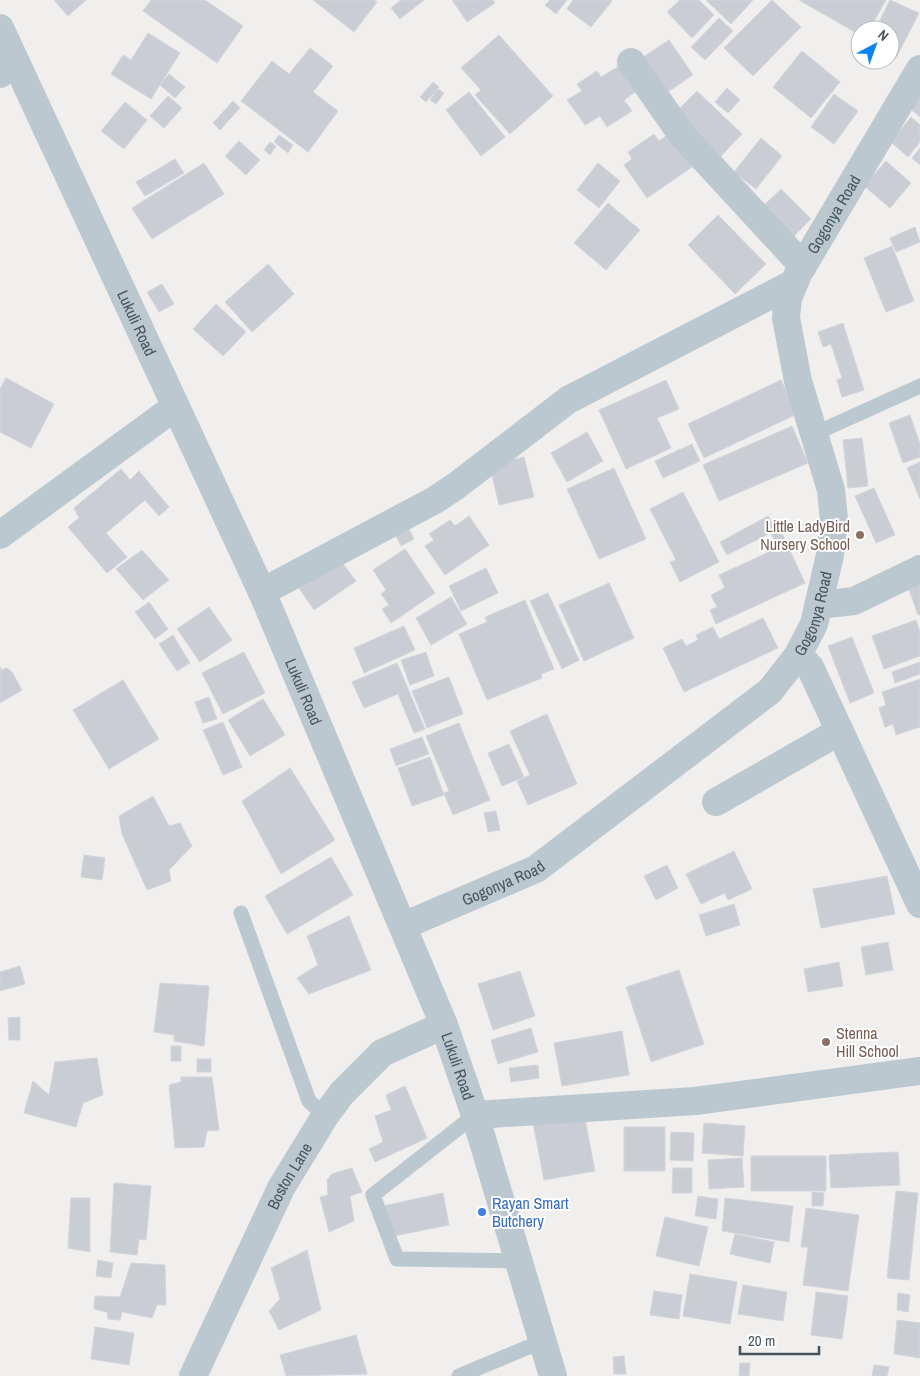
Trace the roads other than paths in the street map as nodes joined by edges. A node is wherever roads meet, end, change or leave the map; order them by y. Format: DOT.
graph roads {
  1 [pos="0,28"];
  2 [pos="631,62"];
  3 [pos="8,69"];
  4 [pos="920,69"];
  5 [pos="799,274"];
  6 [pos="920,386"];
  7 [pos="176,407"];
  8 [pos="814,434"];
  9 [pos="0,535"];
  10 [pos="920,569"];
  11 [pos="262,592"];
  12 [pos="819,605"];
  13 [pos="798,655"];
  14 [pos="840,731"];
  15 [pos="716,802"];
  16 [pos="920,904"];
  17 [pos="241,913"];
  18 [pos="403,926"];
  19 [pos="444,1024"];
  20 [pos="920,1071"];
  21 [pos="475,1115"];
  22 [pos="325,1116"];
  23 [pos="518,1261"];
  24 [pos="543,1341"];
  25 [pos="192,1376"];
  26 [pos="459,1376"];
  27 [pos="553,1376"];
  1 -- 3 [label="street, Lukuli Road"];
  2 -- 5 [label="street"];
  3 -- 7 [label="street, Lukuli Road"];
  4 -- 5 [label="street, Gogonya Road"];
  5 -- 8 [label="street, Gogonya Road"];
  5 -- 11 [label="street"];
  6 -- 8 [label="lane"];
  7 -- 9 [label="street"];
  7 -- 11 [label="street, Lukuli Road"];
  8 -- 12 [label="street, Gogonya Road"];
  10 -- 12 [label="street"];
  11 -- 18 [label="street, Lukuli Road"];
  12 -- 13 [label="street, Gogonya Road"];
  13 -- 14 [label="street"];
  13 -- 18 [label="street, Gogonya Road"];
  14 -- 15 [label="street"];
  14 -- 16 [label="street"];
  17 -- 22 [label="lane"];
  18 -- 19 [label="street, Lukuli Road"];
  19 -- 21 [label="street, Lukuli Road"];
  19 -- 22 [label="street, Boston Lane"];
  20 -- 21 [label="street"];
  21 -- 23 [label="street, Lukuli Road"];
  21 -- 23 [label="lane"];
  22 -- 25 [label="street, Boston Lane"];
  23 -- 24 [label="street, Lukuli Road"];
  24 -- 26 [label="lane"];
  24 -- 27 [label="street, Lukuli Road"];
}
